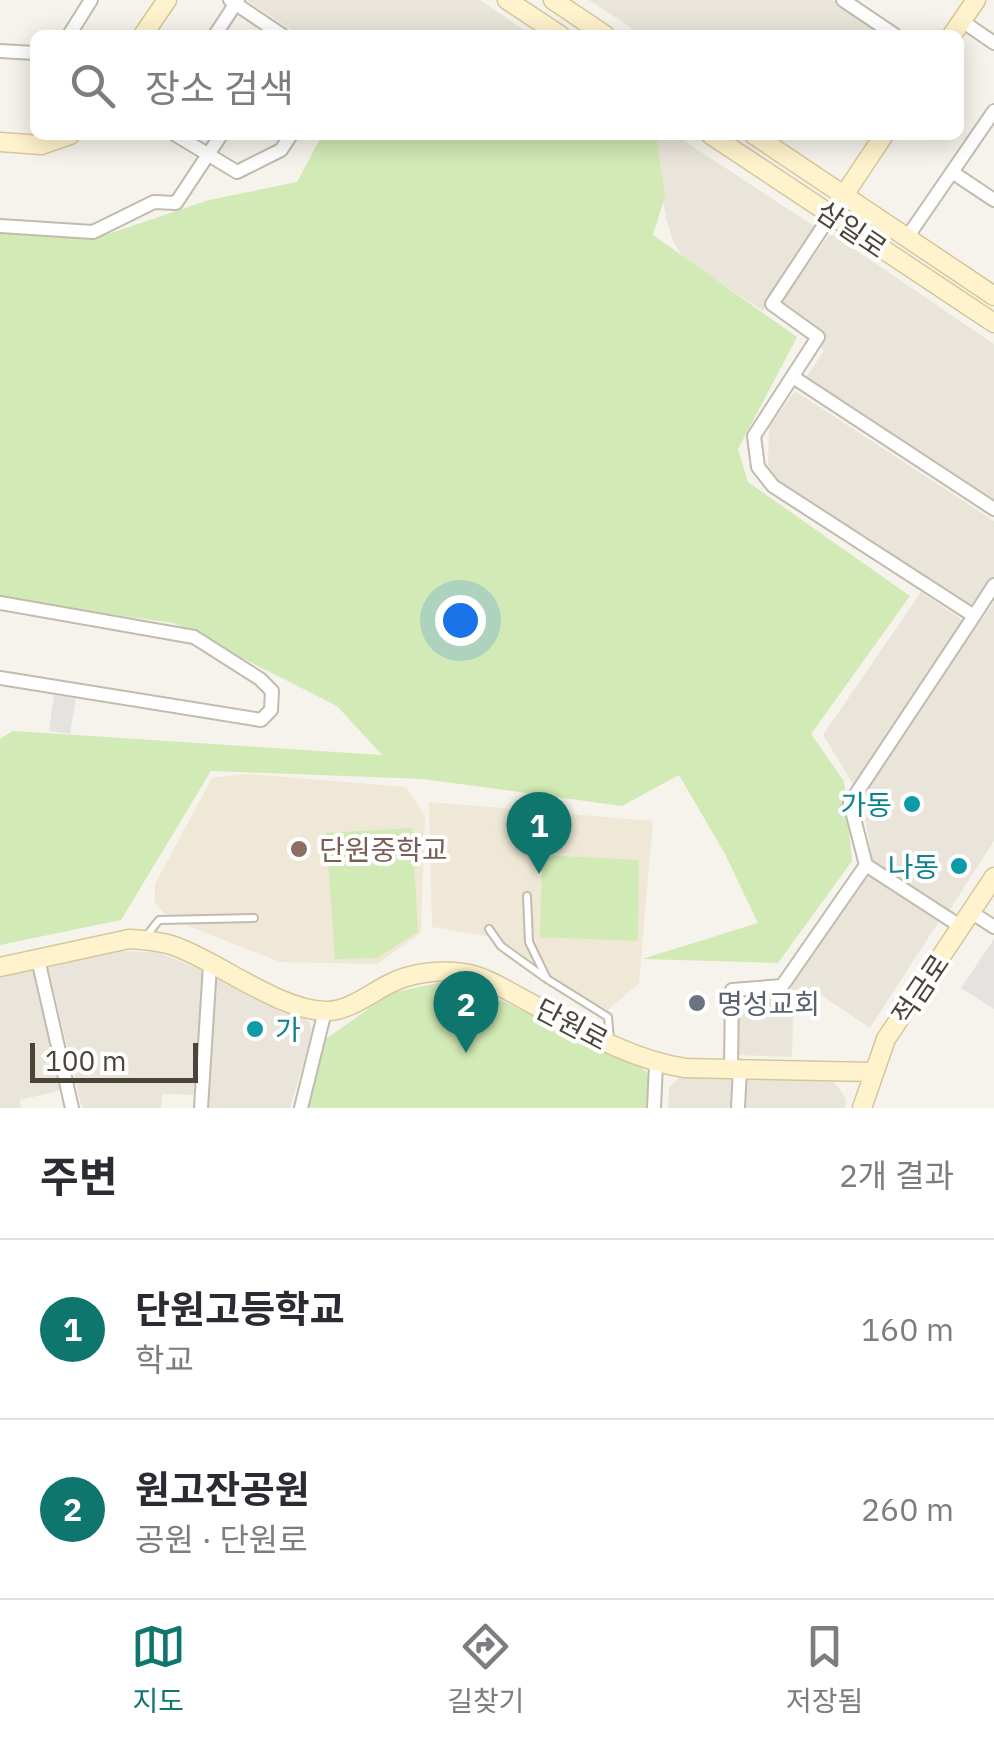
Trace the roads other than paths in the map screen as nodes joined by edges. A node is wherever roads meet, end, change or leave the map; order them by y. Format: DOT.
graph roads {
  1 [pos="91,0"];
  2 [pos="167,0"];
  3 [pos="507,0"];
  4 [pos="553,0"];
  5 [pos="843,0"];
  6 [pos="874,0"];
  7 [pos="976,0"];
  8 [pos="234,1"];
  9 [pos="865,14"];
  10 [pos="957,28"];
  11 [pos="72,30"];
  12 [pos="147,30"];
  13 [pos="218,30"];
  14 [pos="275,30"];
  15 [pos="552,30"];
  16 [pos="598,30"];
  17 [pos="888,30"];
  18 [pos="964,31"];
  19 [pos="994,43"];
  20 [pos="0,51"];
  21 [pos="30,53"];
  22 [pos="993,116"];
  23 [pos="56,140"];
  24 [pos="183,140"];
  25 [pos="217,140"];
  26 [pos="287,140"];
  27 [pos="718,140"];
  28 [pos="762,140"];
  29 [pos="881,140"];
  30 [pos="0,142"];
  31 [pos="207,156"];
  32 [pos="952,172"];
  33 [pos="844,195"];
  34 [pos="994,200"];
  35 [pos="832,214"];
  36 [pos="0,226"];
  37 [pos="906,239"];
  38 [pos="994,296"];
  39 [pos="994,323"];
  40 [pos="793,377"];
  41 [pos="994,509"];
  42 [pos="994,586"];
  43 [pos="0,603"];
  44 [pos="974,616"];
  45 [pos="0,678"];
  46 [pos="866,865"];
  47 [pos="994,877"];
  48 [pos="527,896"];
  49 [pos="254,918"];
  50 [pos="966,919"];
  51 [pos="994,926"];
  52 [pos="489,929"];
  53 [pos="142,940"];
  54 [pos="38,959"];
  55 [pos="210,965"];
  56 [pos="0,967"];
  57 [pos="547,979"];
  58 [pos="325,1012"];
  59 [pos="611,1045"];
  60 [pos="656,1064"];
  61 [pos="735,1068"];
  62 [pos="873,1072"];
  63 [pos="72,1108"];
  64 [pos="201,1108"];
  65 [pos="301,1108"];
  66 [pos="654,1108"];
  67 [pos="738,1108"];
  68 [pos="862,1108"];
  1 -- 11 [label="street"];
  2 -- 12 [label="street"];
  3 -- 15 [label="street"];
  4 -- 16 [label="street"];
  5 -- 9 [label="street"];
  6 -- 9 [label="street"];
  7 -- 10 [label="street"];
  8 -- 13 [label="street"];
  8 -- 14 [label="street"];
  9 -- 17 [label="street"];
  18 -- 19 [label="street"];
  20 -- 21 [label="street"];
  22 -- 32 [label="street"];
  23 -- 30 [label="street"];
  24 -- 31 [label="street"];
  25 -- 31 [label="street"];
  26 -- 31 [label="street"];
  27 -- 35 [label="street, 삼일로"];
  28 -- 33 [label="street, 삼일로"];
  29 -- 33 [label="street"];
  31 -- 36 [label="street"];
  32 -- 34 [label="street"];
  32 -- 37 [label="street"];
  33 -- 35 [label="street"];
  33 -- 37 [label="street, 삼일로"];
  35 -- 39 [label="street, 삼일로"];
  35 -- 40 [label="street"];
  37 -- 38 [label="street, 삼일로"];
  40 -- 41 [label="street"];
  40 -- 44 [label="street"];
  42 -- 44 [label="street"];
  43 -- 45 [label="street"];
  44 -- 46 [label="street"];
  46 -- 50 [label="street"];
  46 -- 61 [label="street"];
  47 -- 50 [label="street, 적금로"];
  48 -- 57 [label="lane"];
  49 -- 53 [label="lane"];
  50 -- 51 [label="street"];
  50 -- 62 [label="street, 적금로"];
  52 -- 57 [label="lane"];
  53 -- 54 [label="street"];
  53 -- 55 [label="street"];
  54 -- 56 [label="street"];
  54 -- 63 [label="street"];
  55 -- 58 [label="street"];
  55 -- 64 [label="street"];
  57 -- 59 [label="lane"];
  58 -- 59 [label="street, 단원로"];
  58 -- 65 [label="street"];
  59 -- 60 [label="street, 단원로"];
  60 -- 61 [label="street, 단원로"];
  60 -- 66 [label="street"];
  61 -- 62 [label="street, 단원로"];
  61 -- 67 [label="street"];
  62 -- 68 [label="street, 적금로"];
}
